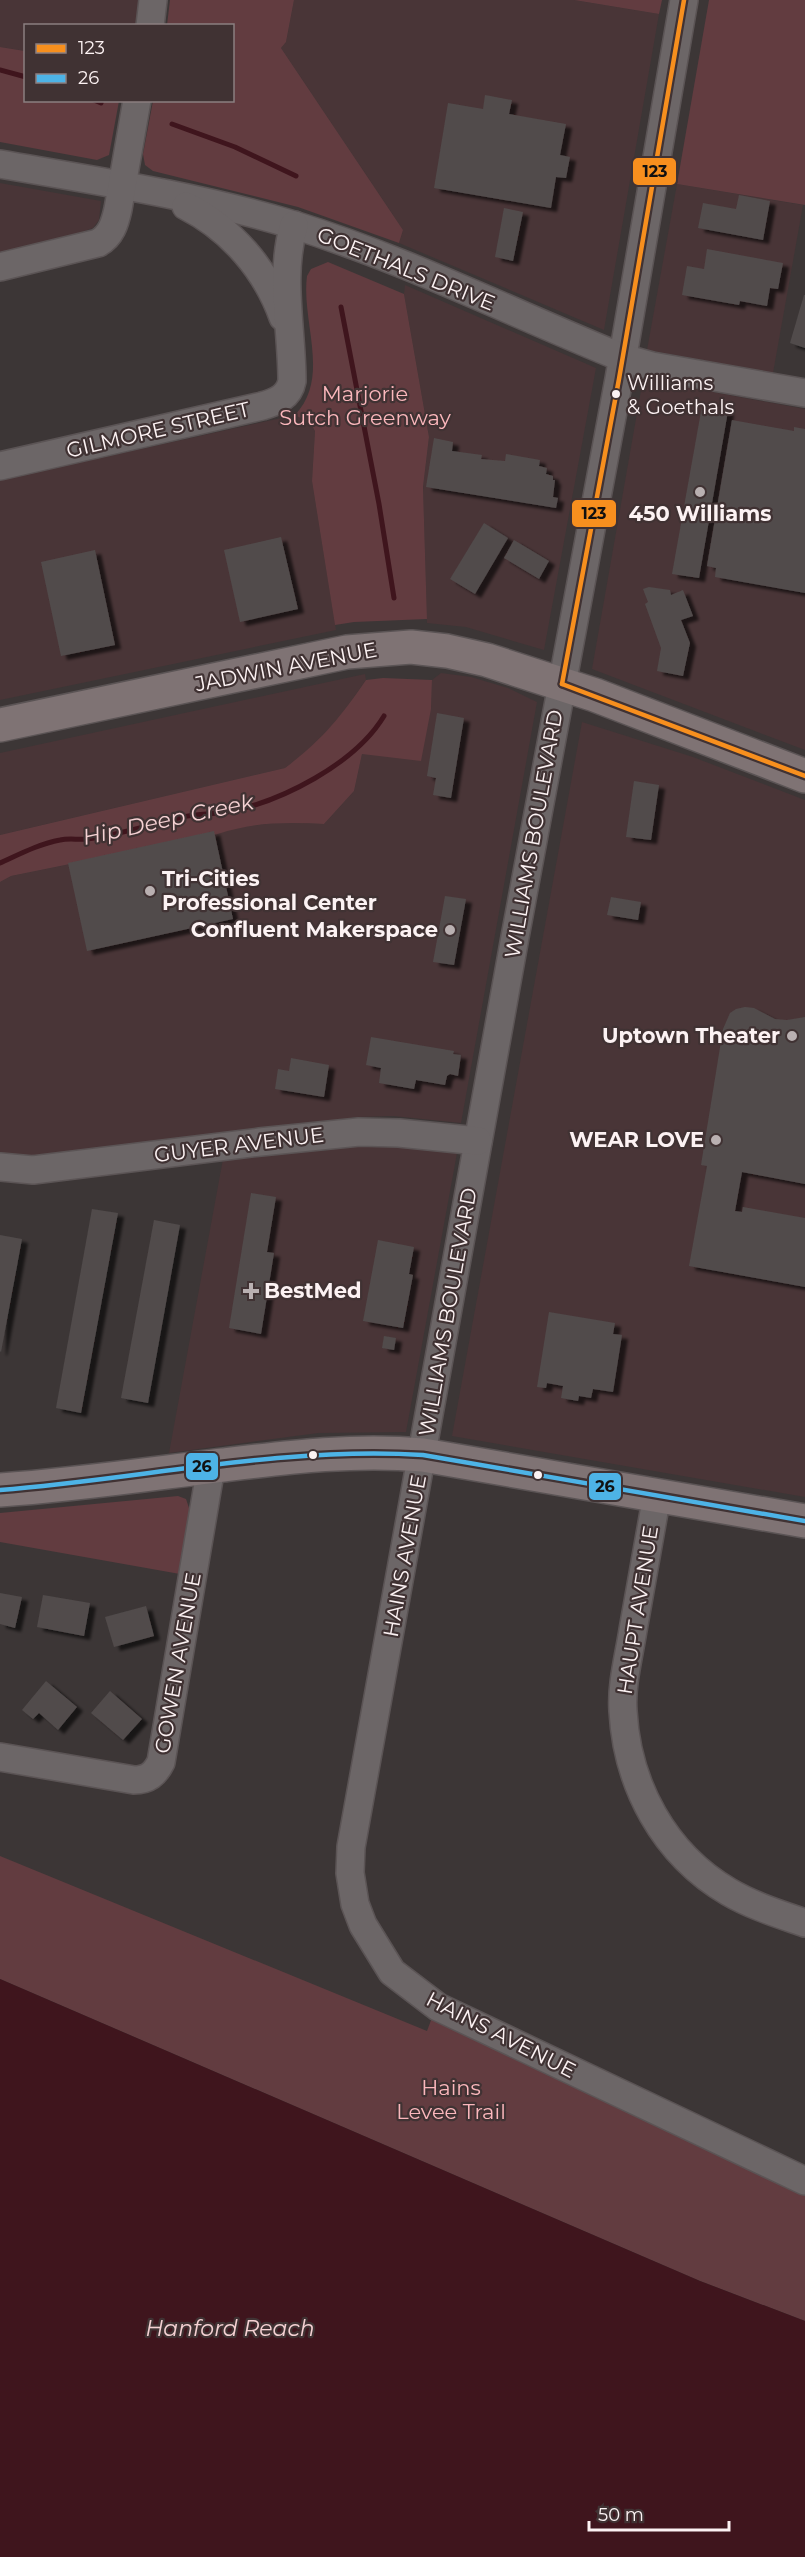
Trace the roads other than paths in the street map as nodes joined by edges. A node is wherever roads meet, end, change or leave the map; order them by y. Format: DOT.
graph roads {
  1 [pos="153,0"];
  2 [pos="684,0"];
  3 [pos="150,24"];
  4 [pos="137,102"];
  5 [pos="0,164"];
  6 [pos="123,185"];
  7 [pos="150,191"];
  8 [pos="294,225"];
  9 [pos="0,267"];
  10 [pos="290,341"];
  11 [pos="623,358"];
  12 [pos="805,393"];
  13 [pos="0,466"];
  14 [pos="562,684"];
  15 [pos="0,725"];
  16 [pos="805,776"];
  17 [pos="478,1141"];
  18 [pos="0,1167"];
  19 [pos="423,1455"];
  20 [pos="211,1467"];
  21 [pos="0,1490"];
  22 [pos="657,1495"];
  23 [pos="805,1521"];
  24 [pos="0,1757"];
  25 [pos="805,1923"];
  26 [pos="805,2181"];
  1 -- 3 [label="street"];
  2 -- 11 [label="street, WILLIAMS BOULEVARD"];
  4 -- 6 [label="street"];
  5 -- 6 [label="street, GOETHALS DRIVE"];
  6 -- 7 [label="street, GOETHALS DRIVE"];
  6 -- 9 [label="street"];
  7 -- 8 [label="street, GOETHALS DRIVE"];
  7 -- 10 [label="street"];
  8 -- 10 [label="street, GILMORE STREET"];
  8 -- 11 [label="street, GOETHALS DRIVE"];
  10 -- 13 [label="street, GILMORE STREET"];
  11 -- 12 [label="street, GOETHALS DRIVE"];
  11 -- 14 [label="street, WILLIAMS BOULEVARD"];
  14 -- 15 [label="main road, JADWIN AVENUE"];
  14 -- 16 [label="main road, JADWIN AVENUE"];
  14 -- 17 [label="street, WILLIAMS BOULEVARD"];
  17 -- 18 [label="street, GUYER AVENUE"];
  17 -- 19 [label="street, WILLIAMS BOULEVARD"];
  19 -- 20 [label="main road"];
  19 -- 22 [label="main road"];
  19 -- 26 [label="street, HAINS AVENUE"];
  20 -- 21 [label="main road"];
  20 -- 24 [label="street, GOWEN AVENUE"];
  22 -- 23 [label="main road"];
  22 -- 25 [label="street, HAUPT AVENUE"];
}
